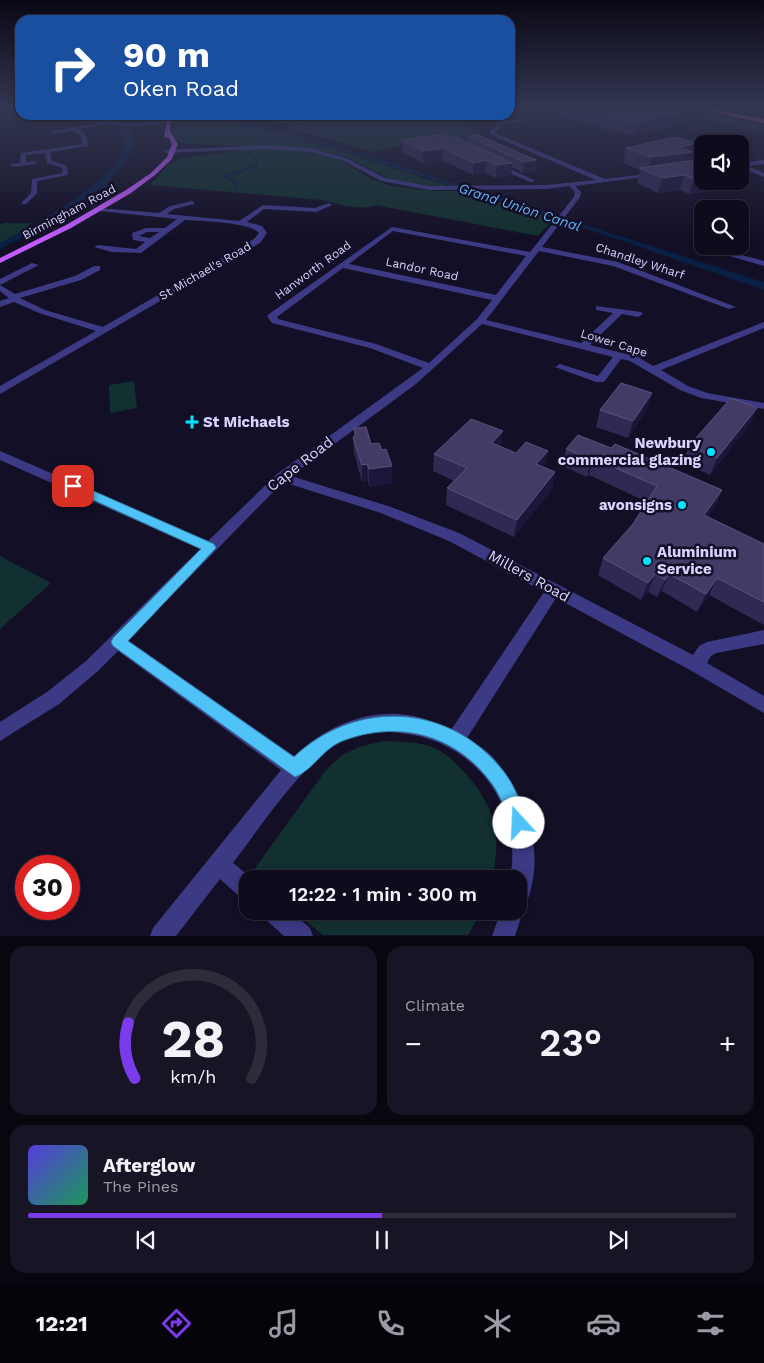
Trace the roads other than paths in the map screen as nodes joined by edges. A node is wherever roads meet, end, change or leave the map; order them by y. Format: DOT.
graph roads {
  1 [pos="47,151"];
  2 [pos="42,152"];
  3 [pos="165,152"];
  4 [pos="172,152"];
  5 [pos="320,152"];
  6 [pos="533,152"];
  7 [pos="35,162"];
  8 [pos="764,162"];
  9 [pos="492,163"];
  10 [pos="23,164"];
  11 [pos="749,164"];
  12 [pos="12,165"];
  13 [pos="749,169"];
  14 [pos="663,174"];
  15 [pos="764,175"];
  16 [pos="147,178"];
  17 [pos="532,181"];
  18 [pos="605,181"];
  19 [pos="571,185"];
  20 [pos="192,202"];
  21 [pos="24,203"];
  22 [pos="329,205"];
  23 [pos="100,209"];
  24 [pos="161,215"];
  25 [pos="184,217"];
  26 [pos="241,223"];
  27 [pos="167,230"];
  28 [pos="152,241"];
  29 [pos="98,247"];
  30 [pos="537,248"];
  31 [pos="735,255"];
  32 [pos="531,256"];
  33 [pos="764,256"];
  34 [pos="748,259"];
  35 [pos="0,261"];
  36 [pos="341,264"];
  37 [pos="764,264"];
  38 [pos="36,265"];
  39 [pos="97,268"];
  40 [pos="0,282"];
  41 [pos="0,288"];
  42 [pos="714,290"];
  43 [pos="704,296"];
  44 [pos="15,298"];
  45 [pos="498,298"];
  46 [pos="0,304"];
  47 [pos="732,306"];
  48 [pos="599,308"];
  49 [pos="620,312"];
  50 [pos="638,314"];
  51 [pos="480,320"];
  52 [pos="763,320"];
  53 [pos="104,330"];
  54 [pos="584,346"];
  55 [pos="619,355"];
  56 [pos="431,366"];
  57 [pos="560,367"];
  58 [pos="654,369"];
  59 [pos="0,391"];
  60 [pos="764,406"];
  61 [pos="0,455"];
  62 [pos="281,477"];
  63 [pos="210,548"];
  64 [pos="553,590"];
  65 [pos="764,637"];
  66 [pos="118,642"];
  67 [pos="696,665"];
  68 [pos="764,705"];
  69 [pos="0,732"];
  70 [pos="456,738"];
  71 [pos="295,768"];
  72 [pos="219,865"];
  73 [pos="523,870"];
  74 [pos="239,882"];
  75 [pos="283,920"];
  76 [pos="509,920"];
  77 [pos="161,936"];
  78 [pos="302,936"];
  79 [pos="503,936"];
  1 -- 21 [label="street"];
  2 -- 10 [label="street"];
  3 -- 16 [label="main road, Birmingham Road"];
  4 -- 16 [label="main road, Birmingham Road"];
  5 -- 19 [label="street"];
  6 -- 18 [label="street"];
  7 -- 10 [label="street"];
  8 -- 11 [label="street"];
  9 -- 17 [label="street"];
  10 -- 12 [label="street"];
  13 -- 15 [label="street"];
  14 -- 18 [label="street"];
  16 -- 23 [label="main road, Birmingham Road"];
  18 -- 19 [label="street"];
  19 -- 30 [label="street, Cape Road"];
  20 -- 24 [label="street"];
  22 -- 26 [label="street"];
  23 -- 24 [label="street, St Michael's Road"];
  23 -- 35 [label="main road, Birmingham Road"];
  24 -- 25 [label="street, St Michael's Road"];
  25 -- 26 [label="street, St Michael's Road"];
  25 -- 27 [label="street"];
  26 -- 53 [label="street, St Michael's Road"];
  27 -- 28 [label="street"];
  27 -- 28 [label="street"];
  28 -- 29 [label="street"];
  30 -- 32 [label="street, Cape Road"];
  30 -- 43 [label="street, Chandley Wharf"];
  31 -- 34 [label="street"];
  32 -- 36 [label="street, Hanworth Road"];
  32 -- 45 [label="street, Cape Road"];
  33 -- 34 [label="street"];
  34 -- 37 [label="street"];
  36 -- 45 [label="street, Landor Road"];
  36 -- 56 [label="street, Hanworth Road"];
  38 -- 40 [label="street"];
  39 -- 44 [label="street"];
  41 -- 44 [label="street"];
  42 -- 43 [label="street"];
  43 -- 47 [label="street, Chandley Wharf"];
  44 -- 46 [label="street"];
  44 -- 53 [label="street"];
  45 -- 51 [label="street, Cape Road"];
  48 -- 49 [label="street"];
  49 -- 50 [label="street"];
  49 -- 54 [label="street"];
  51 -- 54 [label="street, Lower Cape"];
  51 -- 56 [label="street, Cape Road"];
  52 -- 58 [label="street, Lower Cape"];
  53 -- 59 [label="street, St Michael's Road"];
  54 -- 55 [label="street, Lower Cape"];
  55 -- 57 [label="street"];
  55 -- 58 [label="street, Lower Cape"];
  56 -- 62 [label="street, Cape Road"];
  58 -- 60 [label="street"];
  61 -- 63 [label="street"];
  62 -- 63 [label="street, Cape Road"];
  62 -- 64 [label="street, Millers Road"];
  63 -- 66 [label="street, Cape Road"];
  64 -- 67 [label="street, Millers Road"];
  64 -- 70 [label="street"];
  65 -- 67 [label="street"];
  66 -- 69 [label="street, Cape Road"];
  66 -- 71 [label="street"];
  67 -- 68 [label="street, Millers Road"];
  70 -- 71 [label="street"];
  70 -- 73 [label="street"];
  71 -- 72 [label="street"];
  72 -- 74 [label="street"];
  72 -- 77 [label="street"];
  75 -- 78 [label="street"];
  76 -- 79 [label="street"];
}
